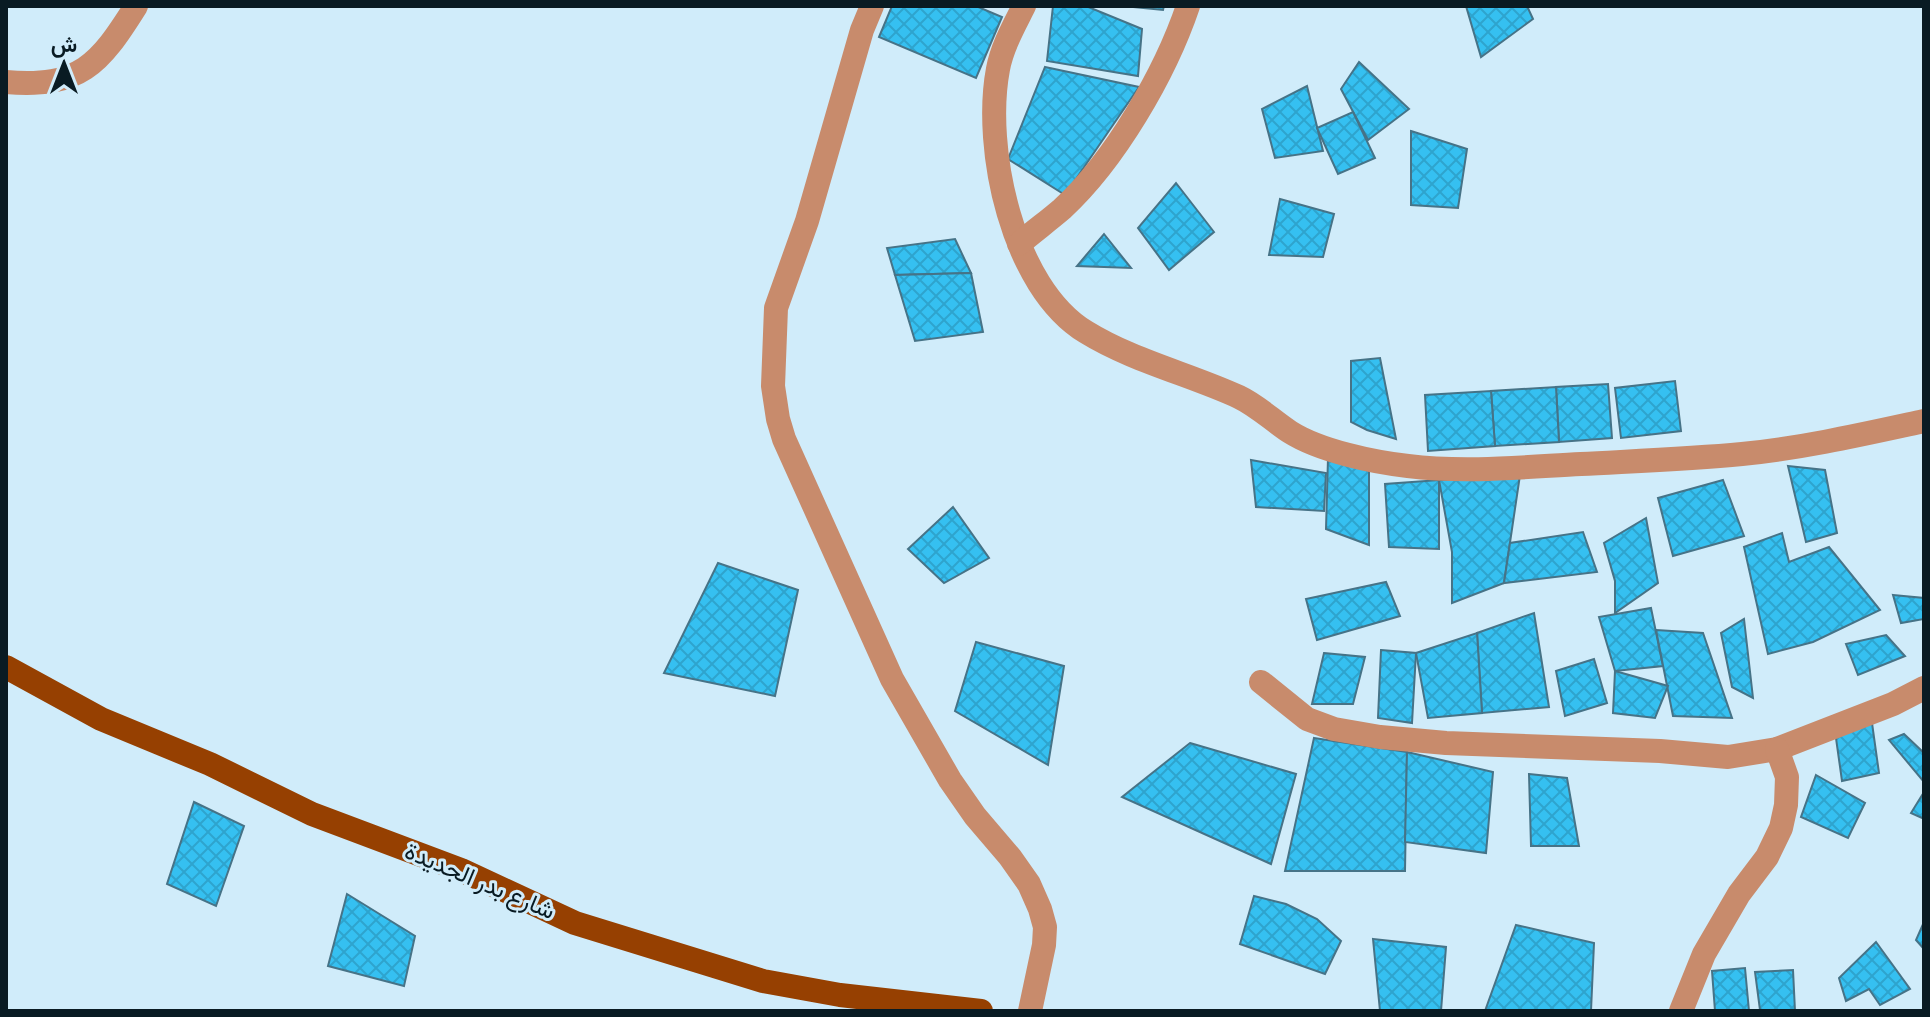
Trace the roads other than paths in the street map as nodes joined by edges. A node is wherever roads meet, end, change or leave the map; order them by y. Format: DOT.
graph roads {
  1 [pos="136,6"];
  2 [pos="872,6"];
  3 [pos="1024,6"];
  4 [pos="1188,6"];
  5 [pos="6,82"];
  6 [pos="1019,244"];
  7 [pos="1924,421"];
  8 [pos="6,667"];
  9 [pos="1261,682"];
  10 [pos="1924,688"];
  11 [pos="1777,749"];
  12 [pos="981,1011"];
  13 [pos="1030,1011"];
  14 [pos="1681,1011"];
  1 -- 5 [label="street"];
  2 -- 13 [label="street"];
  3 -- 6 [label="street"];
  4 -- 6 [label="street"];
  6 -- 7 [label="street"];
  8 -- 12 [label="main road, شارع بدر الجديدة"];
  9 -- 11 [label="street"];
  10 -- 11 [label="street"];
  11 -- 14 [label="street"];
}
